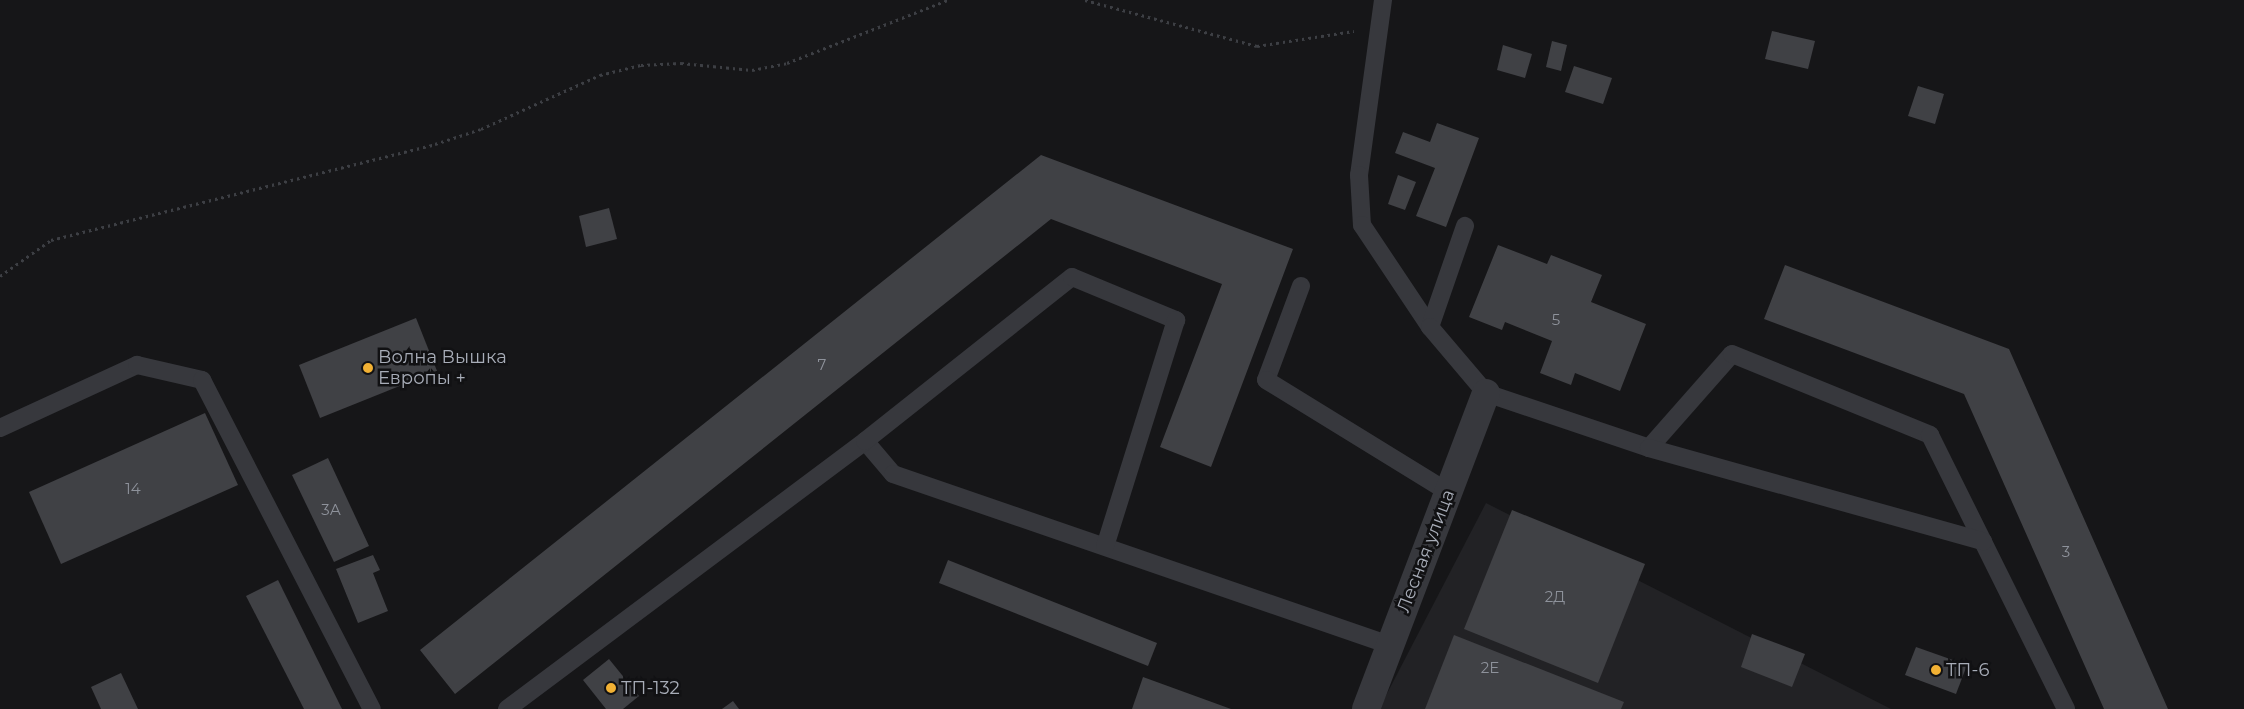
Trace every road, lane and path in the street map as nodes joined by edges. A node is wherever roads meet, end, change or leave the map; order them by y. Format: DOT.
graph roads {
  1 [pos="948,0"];
  2 [pos="1085,0"];
  3 [pos="1383,0"];
  4 [pos="1379,27"];
  5 [pos="1465,226"];
  6 [pos="0,276"];
  7 [pos="1301,286"];
  8 [pos="1430,327"];
  9 [pos="1486,393"];
  10 [pos="0,428"];
  11 [pos="866,441"];
  12 [pos="1650,448"];
  13 [pos="1448,492"];
  14 [pos="1983,542"];
  15 [pos="1105,546"];
  16 [pos="1390,645"];
  17 [pos="372,709"];
  18 [pos="507,709"];
  19 [pos="1366,709"];
  20 [pos="2066,709"];
  1 -- 6 [label="path"];
  2 -- 4 [label="path"];
  3 -- 4 [label="lane"];
  4 -- 8 [label="lane"];
  5 -- 8 [label="lane"];
  7 -- 13 [label="lane"];
  8 -- 9 [label="lane"];
  9 -- 12 [label="lane"];
  9 -- 13 [label="street, Лесная улица"];
  10 -- 17 [label="lane"];
  11 -- 15 [label="lane"];
  11 -- 15 [label="lane"];
  11 -- 18 [label="lane"];
  12 -- 14 [label="lane"];
  12 -- 14 [label="lane"];
  13 -- 16 [label="street, Лесная улица"];
  14 -- 20 [label="lane"];
  15 -- 16 [label="lane"];
  16 -- 19 [label="street, Лесная улица"];
}
